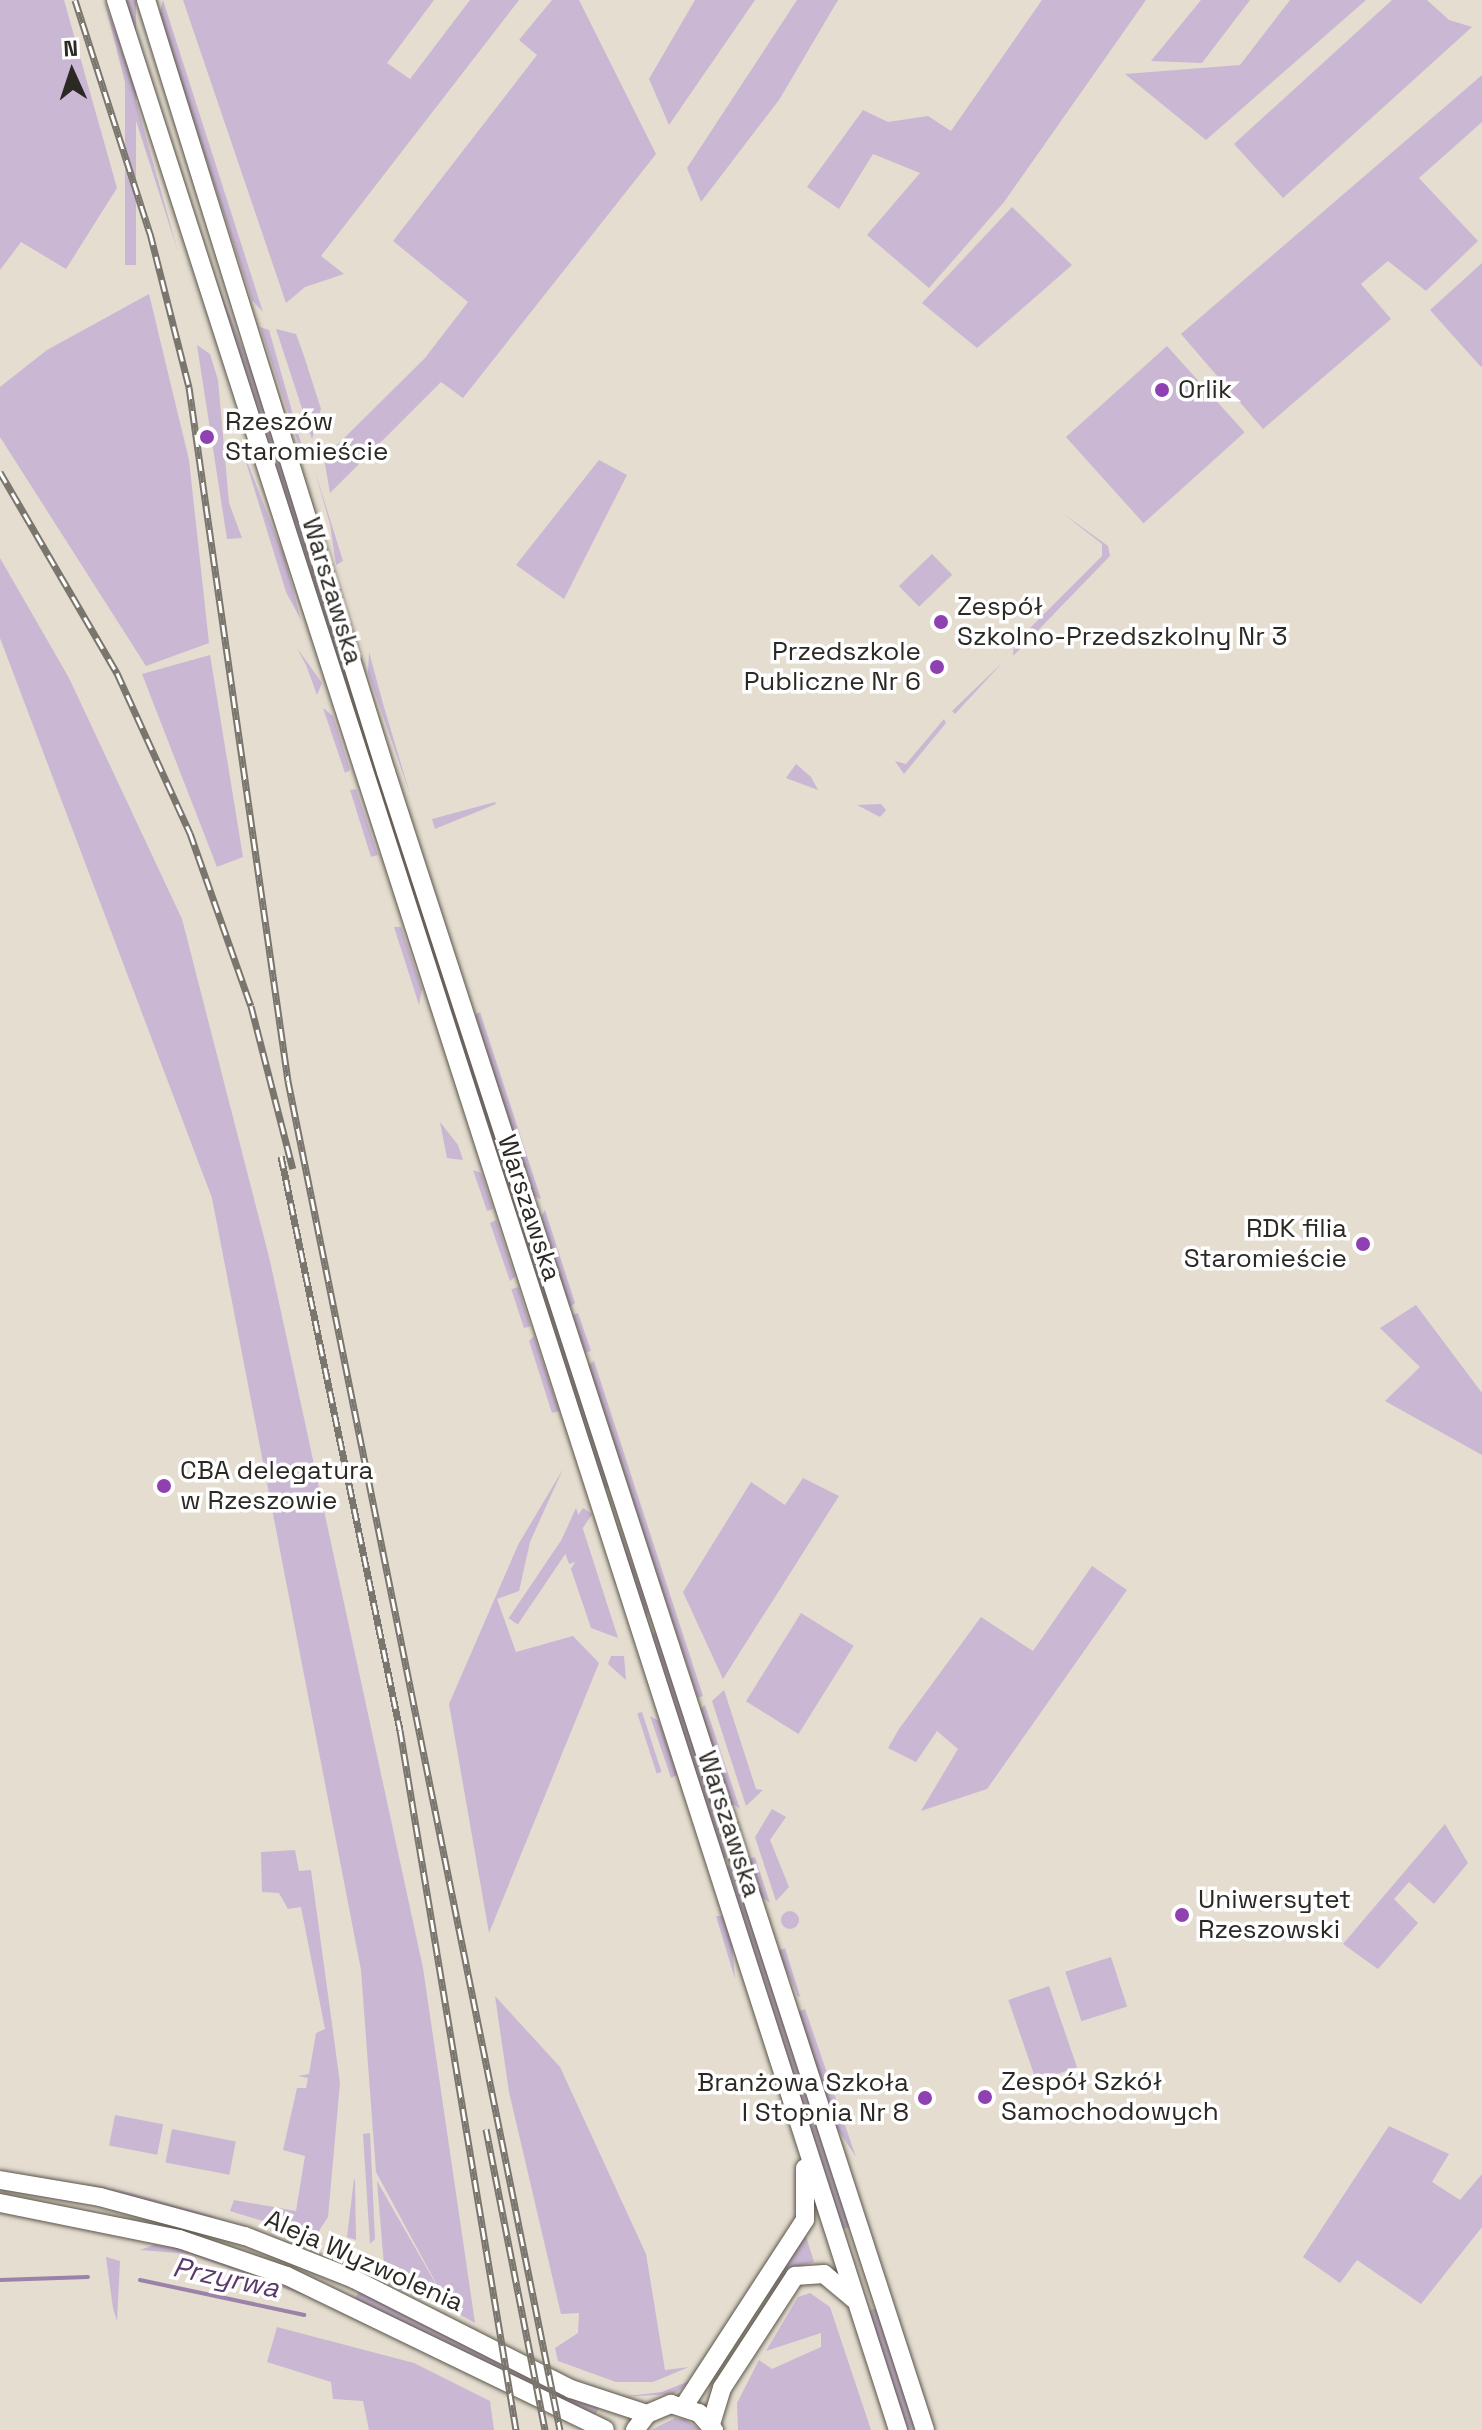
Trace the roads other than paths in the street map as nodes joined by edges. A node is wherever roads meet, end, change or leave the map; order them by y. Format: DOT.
graph roads {
  1 [pos="116,0"];
  2 [pos="146,0"];
  3 [pos="594,1490"];
  4 [pos="625,1507"];
  5 [pos="660,1613"];
  6 [pos="642,1640"];
  7 [pos="799,2125"];
  8 [pos="0,2180"];
  9 [pos="0,2203"];
  10 [pos="856,2301"];
  11 [pos="684,2406"];
  12 [pos="647,2414"];
  13 [pos="712,2427"];
  14 [pos="605,2430"];
  15 [pos="635,2430"];
  16 [pos="898,2430"];
  17 [pos="925,2430"];
  1 -- 3 [label="main road, Warszawska"];
  2 -- 4 [label="main road, Warszawska"];
  3 -- 4 [label="main road"];
  3 -- 6 [label="main road, Warszawska"];
  4 -- 5 [label="main road, Warszawska"];
  5 -- 6 [label="main road"];
  5 -- 17 [label="main road, Warszawska"];
  6 -- 7 [label="main road, Warszawska"];
  7 -- 10 [label="main road, Warszawska"];
  7 -- 11 [label="main road"];
  8 -- 12 [label="main road, Aleja Wyzwolenia"];
  9 -- 14 [label="main road, Aleja Wyzwolenia"];
  10 -- 13 [label="main road"];
  10 -- 16 [label="main road, Warszawska"];
  11 -- 12 [label="main road"];
  11 -- 13 [label="main road"];
  12 -- 15 [label="main road"];
}
